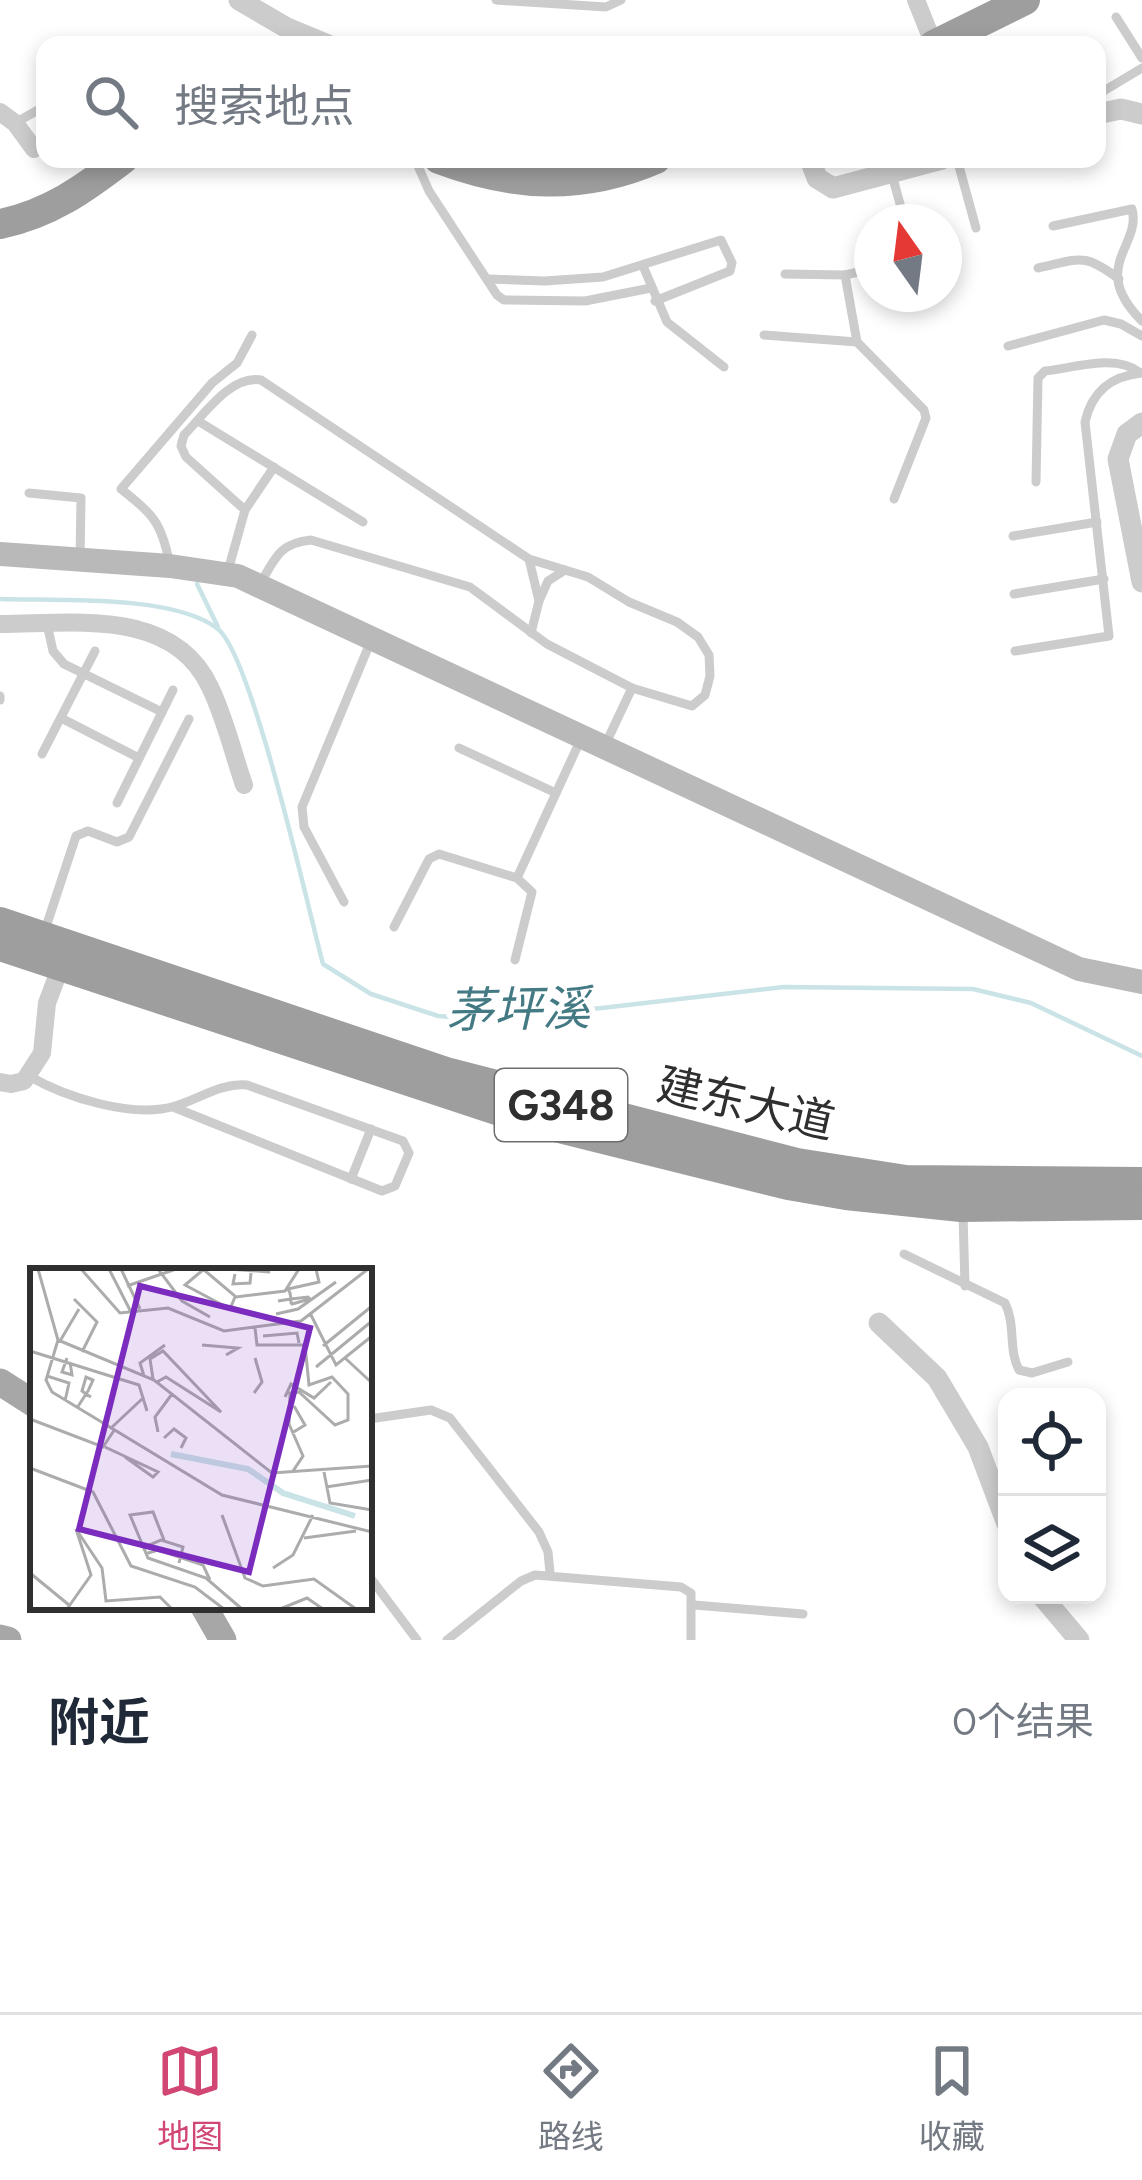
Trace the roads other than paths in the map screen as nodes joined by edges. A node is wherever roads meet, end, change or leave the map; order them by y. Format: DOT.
graph roads {
  1 [pos="239,0"];
  2 [pos="496,0"];
  3 [pos="621,0"];
  4 [pos="916,0"];
  5 [pos="1025,0"];
  6 [pos="1115,17"];
  7 [pos="306,36"];
  8 [pos="930,36"];
  9 [pos="952,36"];
  10 [pos="1142,63"];
  11 [pos="1106,97"];
  12 [pos="1106,106"];
  13 [pos="36,109"];
  14 [pos="1142,114"];
  15 [pos="7,117"];
  16 [pos="34,149"];
  17 [pos="75,168"];
  18 [pos="111,168"];
  19 [pos="419,168"];
  20 [pos="468,168"];
  21 [pos="632,168"];
  22 [pos="813,168"];
  23 [pos="911,168"];
  24 [pos="959,168"];
  25 [pos="891,174"];
  26 [pos="900,204"];
  27 [pos="2,213"];
  28 [pos="1054,226"];
  29 [pos="976,228"];
  30 [pos="643,266"];
  31 [pos="1038,268"];
  32 [pos="854,273"];
  33 [pos="785,274"];
  34 [pos="844,275"];
  35 [pos="488,279"];
  36 [pos="1119,279"];
  37 [pos="651,288"];
  38 [pos="656,301"];
  39 [pos="1142,321"];
  40 [pos="252,335"];
  41 [pos="764,335"];
  42 [pos="1142,336"];
  43 [pos="857,342"];
  44 [pos="1008,346"];
  45 [pos="724,367"];
  46 [pos="1141,373"];
  47 [pos="199,421"];
  48 [pos="1142,423"];
  49 [pos="274,467"];
  50 [pos="1036,482"];
  51 [pos="29,493"];
  52 [pos="894,499"];
  53 [pos="245,510"];
  54 [pos="1096,521"];
  55 [pos="363,522"];
  56 [pos="1013,536"];
  57 [pos="0,554"];
  58 [pos="529,559"];
  59 [pos="80,560"];
  60 [pos="170,566"];
  61 [pos="566,569"];
  62 [pos="227,574"];
  63 [pos="1104,579"];
  64 [pos="1142,582"];
  65 [pos="260,584"];
  66 [pos="1015,594"];
  67 [pos="538,601"];
  68 [pos="0,624"];
  69 [pos="46,624"];
  70 [pos="531,633"];
  71 [pos="373,637"];
  72 [pos="95,651"];
  73 [pos="1015,651"];
  74 [pos="83,674"];
  75 [pos="632,688"];
  76 [pos="173,690"];
  77 [pos="162,712"];
  78 [pos="61,718"];
  79 [pos="189,718"];
  80 [pos="594,741"];
  81 [pos="459,748"];
  82 [pos="42,754"];
  83 [pos="140,758"];
  84 [pos="244,785"];
  85 [pos="556,794"];
  86 [pos="117,803"];
  87 [pos="517,878"];
  88 [pos="344,902"];
  89 [pos="0,922"];
  90 [pos="394,927"];
  91 [pos="0,946"];
  92 [pos="52,951"];
  93 [pos="515,960"];
  94 [pos="1142,982"];
  95 [pos="29,1076"];
  96 [pos="0,1082"];
  97 [pos="173,1107"];
  98 [pos="371,1129"];
  99 [pos="352,1179"];
  100 [pos="1142,1182"];
  101 [pos="962,1194"];
  102 [pos="1142,1205"];
  103 [pos="904,1254"];
  104 [pos="965,1286"];
  105 [pos="879,1323"];
  106 [pos="1068,1362"];
  107 [pos="0,1364"];
  108 [pos="30,1380"];
  109 [pos="0,1382"];
  110 [pos="30,1401"];
  111 [pos="372,1419"];
  112 [pos="998,1500"];
  113 [pos="550,1574"];
  114 [pos="372,1580"];
  115 [pos="1049,1604"];
  116 [pos="694,1605"];
  117 [pos="187,1610"];
  118 [pos="206,1610"];
  119 [pos="803,1614"];
  120 [pos="204,1640"];
  121 [pos="223,1640"];
  122 [pos="417,1640"];
  123 [pos="447,1640"];
  124 [pos="691,1640"];
  125 [pos="1079,1640"];
  1 -- 7 [label="street"];
  2 -- 3 [label="lane"];
  4 -- 8 [label="street"];
  5 -- 9 [label="highway"];
  6 -- 10 [label="lane"];
  10 -- 11 [label="lane"];
  12 -- 14 [label="street"];
  13 -- 15 [label="lane"];
  15 -- 16 [label="street"];
  17 -- 27 [label="highway"];
  18 -- 27 [label="highway"];
  19 -- 35 [label="lane"];
  20 -- 21 [label="highway"];
  22 -- 25 [label="street"];
  23 -- 25 [label="street"];
  24 -- 29 [label="lane"];
  25 -- 26 [label="lane"];
  28 -- 36 [label="lane"];
  30 -- 35 [label="lane"];
  30 -- 37 [label="lane"];
  30 -- 38 [label="lane"];
  31 -- 36 [label="lane"];
  32 -- 34 [label="lane"];
  33 -- 34 [label="lane"];
  34 -- 43 [label="lane"];
  35 -- 37 [label="lane"];
  36 -- 39 [label="lane"];
  37 -- 38 [label="lane"];
  38 -- 45 [label="lane"];
  40 -- 60 [label="lane"];
  41 -- 43 [label="lane"];
  42 -- 44 [label="lane"];
  43 -- 52 [label="lane"];
  46 -- 50 [label="lane"];
  46 -- 54 [label="lane"];
  47 -- 49 [label="lane"];
  47 -- 53 [label="lane"];
  47 -- 58 [label="lane"];
  48 -- 64 [label="street"];
  49 -- 53 [label="lane"];
  49 -- 55 [label="lane"];
  51 -- 59 [label="lane"];
  53 -- 62 [label="lane"];
  54 -- 56 [label="lane"];
  54 -- 63 [label="lane"];
  57 -- 59 [label="main road"];
  58 -- 61 [label="lane"];
  58 -- 67 [label="lane"];
  59 -- 60 [label="main road"];
  60 -- 62 [label="main road"];
  61 -- 67 [label="lane"];
  61 -- 75 [label="lane"];
  62 -- 65 [label="main road"];
  63 -- 66 [label="lane"];
  63 -- 73 [label="lane"];
  65 -- 70 [label="lane"];
  65 -- 71 [label="main road"];
  67 -- 70 [label="lane"];
  68 -- 69 [label="street"];
  69 -- 74 [label="lane"];
  69 -- 84 [label="street"];
  70 -- 75 [label="lane"];
  71 -- 80 [label="main road"];
  71 -- 88 [label="lane"];
  72 -- 74 [label="lane"];
  74 -- 77 [label="lane"];
  74 -- 78 [label="lane"];
  75 -- 80 [label="lane"];
  76 -- 77 [label="lane"];
  77 -- 83 [label="lane"];
  78 -- 82 [label="lane"];
  78 -- 83 [label="lane"];
  79 -- 92 [label="lane"];
  80 -- 85 [label="lane"];
  80 -- 94 [label="main road"];
  81 -- 85 [label="lane"];
  83 -- 86 [label="lane"];
  85 -- 87 [label="lane"];
  87 -- 90 [label="lane"];
  87 -- 93 [label="lane"];
  89 -- 92 [label="highway, 建东大道 / G348"];
  91 -- 92 [label="highway, 建东大道 / G348"];
  92 -- 95 [label="street"];
  92 -- 101 [label="highway, 建东大道 / G348"];
  95 -- 96 [label="street"];
  95 -- 97 [label="lane"];
  97 -- 98 [label="lane"];
  97 -- 99 [label="lane"];
  98 -- 99 [label="lane"];
  98 -- 99 [label="lane"];
  100 -- 101 [label="highway, 建东大道 / G348"];
  101 -- 102 [label="highway, 建东大道 / G348"];
  101 -- 104 [label="lane"];
  103 -- 104 [label="lane"];
  104 -- 106 [label="lane"];
  105 -- 112 [label="street"];
  107 -- 108 [label="main road"];
  109 -- 110 [label="main road"];
  111 -- 113 [label="lane"];
  113 -- 116 [label="lane"];
  113 -- 123 [label="lane"];
  114 -- 122 [label="lane"];
  115 -- 125 [label="street"];
  116 -- 119 [label="lane"];
  116 -- 124 [label="lane"];
  117 -- 120 [label="main road"];
  118 -- 121 [label="main road"];
}
